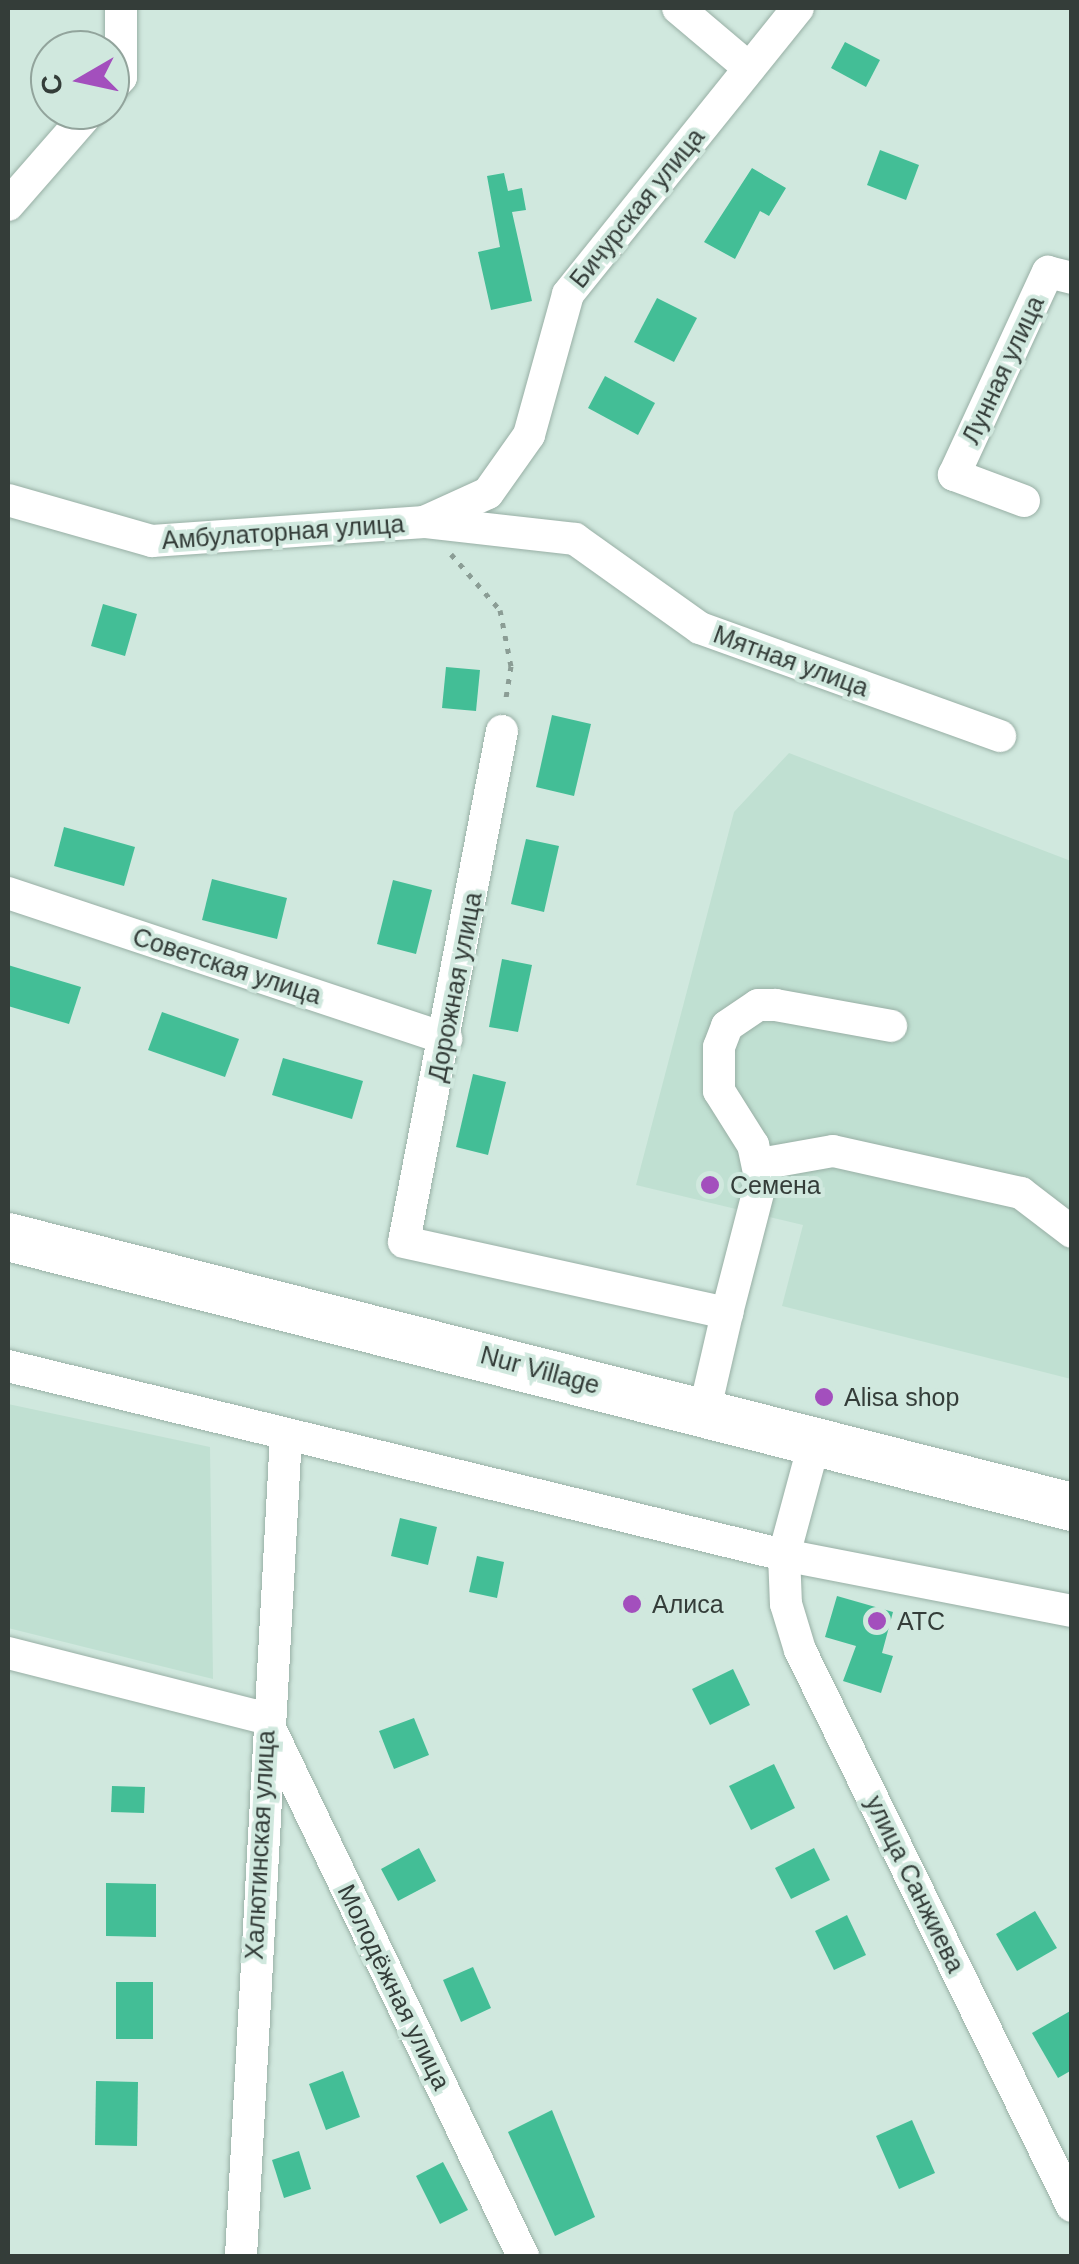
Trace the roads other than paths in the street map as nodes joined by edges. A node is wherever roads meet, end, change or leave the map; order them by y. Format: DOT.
graph roads {
  1 [pos="678,8"];
  2 [pos="798,8"];
  3 [pos="749,68"];
  4 [pos="74,130"];
  5 [pos="8,205"];
  6 [pos="1072,278"];
  7 [pos="529,435"];
  8 [pos="8,500"];
  9 [pos="1024,501"];
  10 [pos="424,522"];
  11 [pos="502,731"];
  12 [pos="1000,736"];
  13 [pos="8,893"];
  14 [pos="891,1026"];
  15 [pos="446,1038"];
  16 [pos="760,1164"];
  17 [pos="1072,1232"];
  18 [pos="8,1237"];
  19 [pos="726,1312"];
  20 [pos="8,1366"];
  21 [pos="704,1413"];
  22 [pos="286,1435"];
  23 [pos="814,1444"];
  24 [pos="1072,1507"];
  25 [pos="784,1556"];
  26 [pos="1072,1611"];
  27 [pos="8,1653"];
  28 [pos="266,1718"];
  29 [pos="1072,2206"];
  30 [pos="240,2256"];
  31 [pos="523,2256"];
  1 -- 3 [label="street"];
  2 -- 3 [label="street, Бичурская улица"];
  3 -- 7 [label="street, Бичурская улица"];
  4 -- 5 [label="street"];
  6 -- 9 [label="street, Лунная улица"];
  7 -- 10 [label="street, Амбулаторная улица"];
  8 -- 10 [label="street, Амбулаторная улица"];
  10 -- 12 [label="street, Мятная улица"];
  11 -- 15 [label="street, Дорожная улица"];
  13 -- 15 [label="street, Советская улица"];
  14 -- 16 [label="street"];
  15 -- 19 [label="street, Дорожная улица"];
  16 -- 17 [label="street"];
  16 -- 19 [label="street"];
  18 -- 21 [label="highway, Nur Village"];
  19 -- 21 [label="street"];
  20 -- 22 [label="street"];
  21 -- 23 [label="highway, Nur Village"];
  22 -- 25 [label="street"];
  22 -- 28 [label="street, Халютинская улица"];
  23 -- 24 [label="highway, Nur Village"];
  23 -- 25 [label="street, улица Санжиева"];
  25 -- 26 [label="street"];
  25 -- 29 [label="street, улица Санжиева"];
  27 -- 28 [label="street"];
  28 -- 30 [label="street, Халютинская улица"];
  28 -- 31 [label="street, Молодёжная улица"];
}
